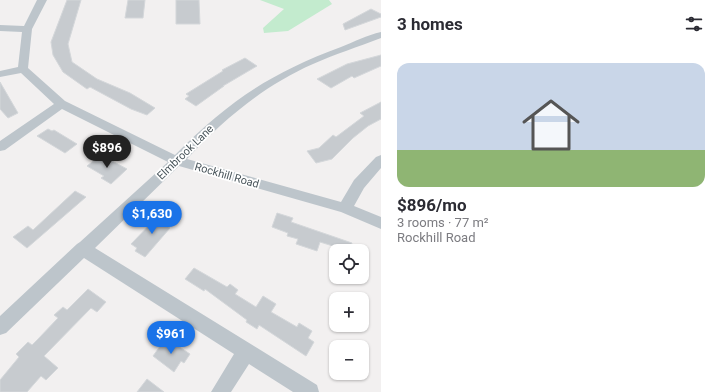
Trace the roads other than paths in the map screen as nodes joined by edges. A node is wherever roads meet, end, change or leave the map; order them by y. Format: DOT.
graph roads {
  1 [pos="42,0"];
  2 [pos="0,28"];
  3 [pos="27,28"];
  4 [pos="381,35"];
  5 [pos="23,68"];
  6 [pos="0,74"];
  7 [pos="61,104"];
  8 [pos="0,147"];
  9 [pos="177,160"];
  10 [pos="381,160"];
  11 [pos="345,208"];
  12 [pos="381,223"];
  13 [pos="82,248"];
  14 [pos="0,327"];
  15 [pos="246,352"];
  16 [pos="220,392"];
  17 [pos="310,392"];
  1 -- 3 [label="street"];
  2 -- 3 [label="street"];
  3 -- 5 [label="street"];
  4 -- 9 [label="street, Elmbrook Lane"];
  5 -- 6 [label="street"];
  5 -- 7 [label="street, Rockhill Road"];
  7 -- 8 [label="street"];
  7 -- 9 [label="street, Rockhill Road"];
  9 -- 11 [label="street, Rockhill Road"];
  9 -- 13 [label="street, Elmbrook Lane"];
  10 -- 11 [label="street"];
  11 -- 12 [label="street, Rockhill Road"];
  13 -- 14 [label="street, Elmbrook Lane"];
  13 -- 15 [label="street"];
  15 -- 16 [label="street"];
  15 -- 17 [label="street"];
}
